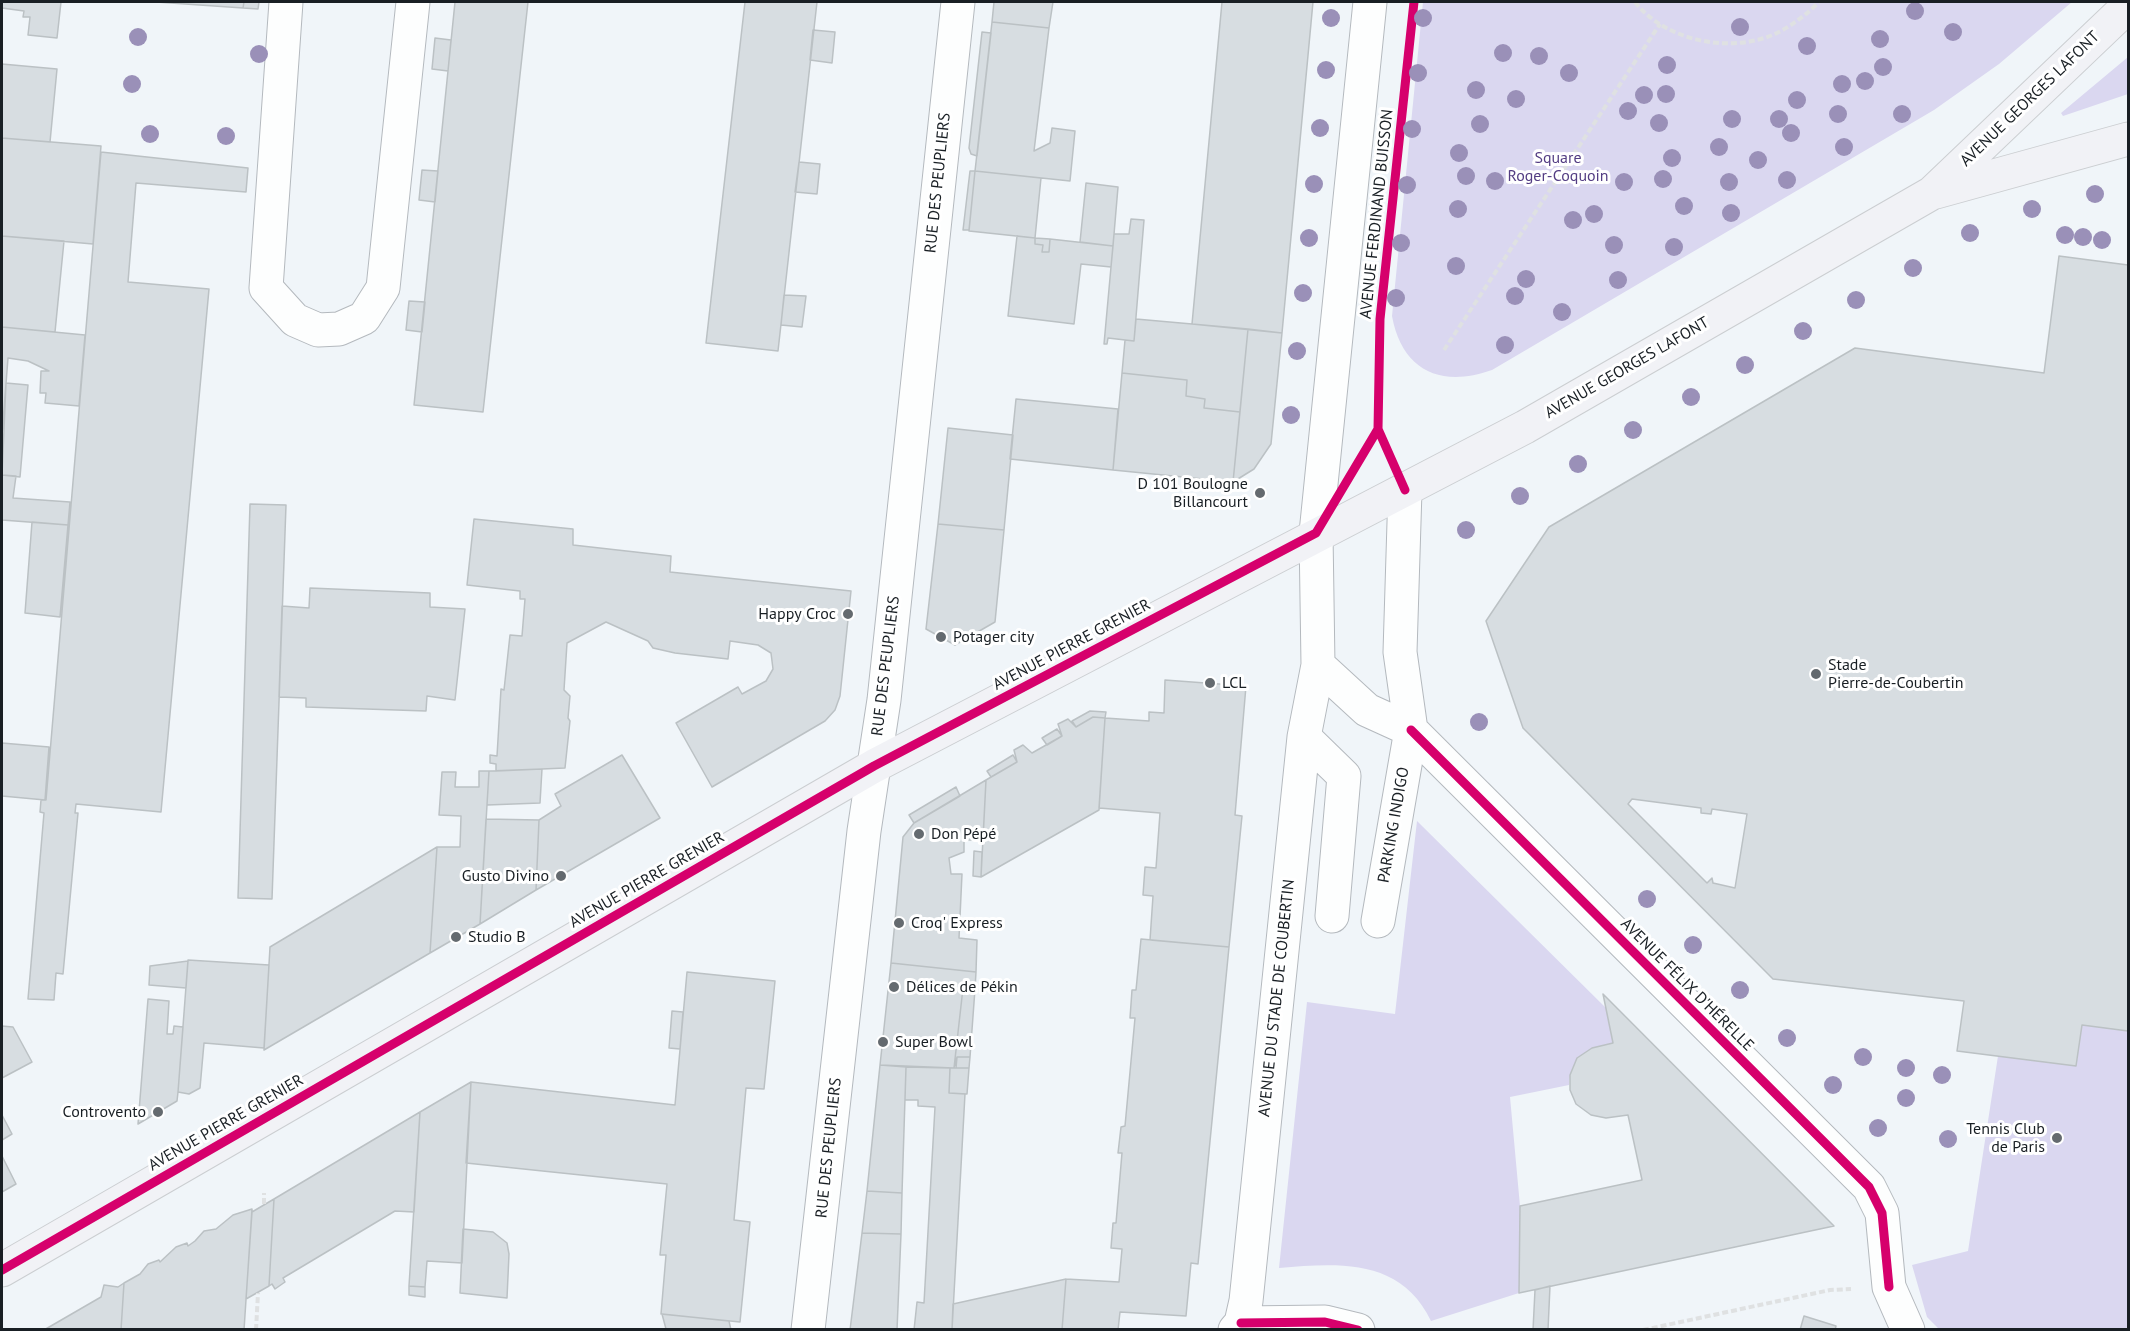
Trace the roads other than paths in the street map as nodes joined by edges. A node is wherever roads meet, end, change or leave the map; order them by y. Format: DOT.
graph roads {
  1 [pos="286,2"];
  2 [pos="413,2"];
  3 [pos="957,2"];
  4 [pos="1370,2"];
  5 [pos="2128,6"];
  6 [pos="2128,139"];
  7 [pos="1932,193"];
  8 [pos="1405,490"];
  9 [pos="1316,533"];
  10 [pos="1318,665"];
  11 [pos="1411,730"];
  12 [pos="1304,737"];
  13 [pos="874,766"];
  14 [pos="1332,916"];
  15 [pos="1378,921"];
  16 [pos="2,1270"];
  17 [pos="1238,1326"];
  18 [pos="808,1329"];
  19 [pos="1358,1329"];
  20 [pos="1908,1329"];
  1 -- 2 [label="street"];
  3 -- 13 [label="street, RUE DES PEUPLIERS"];
  4 -- 9 [label="street, AVENUE FERDINAND BUISSON"];
  5 -- 7 [label="main road, AVENUE GEORGES LAFONT"];
  6 -- 7 [label="main road, AVENUE GEORGES LAFONT"];
  7 -- 8 [label="main road, AVENUE GEORGES LAFONT"];
  8 -- 9 [label="main road, AVENUE GEORGES LAFONT"];
  8 -- 11 [label="street"];
  9 -- 10 [label="street"];
  9 -- 13 [label="main road, AVENUE PIERRE GRENIER"];
  10 -- 11 [label="street, AVENUE FÉLIX D'HÉRELLE"];
  10 -- 12 [label="street, AVENUE DU STADE DE COUBERTIN"];
  11 -- 15 [label="street, PARKING INDIGO"];
  11 -- 20 [label="street, AVENUE FÉLIX D'HÉRELLE"];
  12 -- 14 [label="street"];
  12 -- 17 [label="street, AVENUE DU STADE DE COUBERTIN"];
  13 -- 16 [label="main road, AVENUE PIERRE GRENIER"];
  13 -- 18 [label="street, RUE DES PEUPLIERS"];
  17 -- 19 [label="street"];
}
